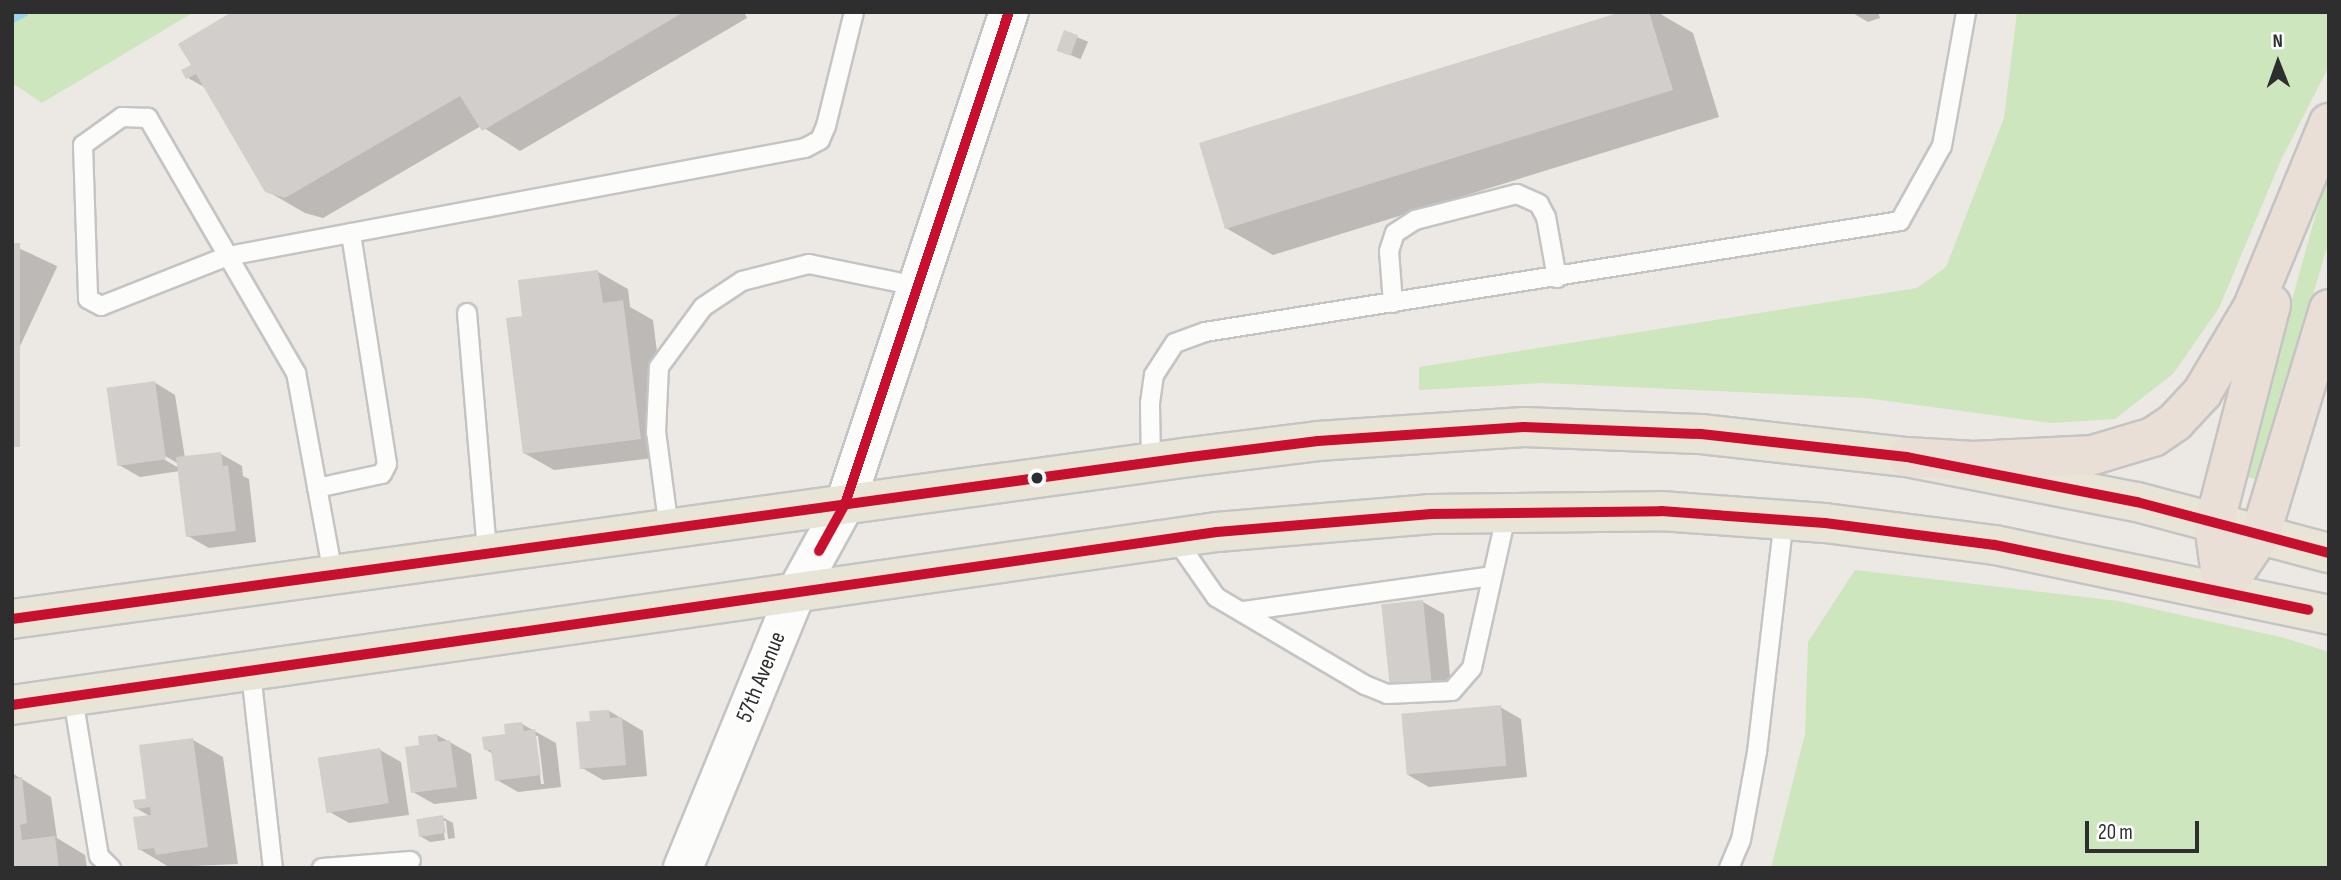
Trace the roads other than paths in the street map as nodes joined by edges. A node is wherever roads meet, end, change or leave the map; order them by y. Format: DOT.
graph roads {
  1 [pos="837,12"];
  2 [pos="854,12"];
  3 [pos="1009,12"];
  4 [pos="1966,12"];
  5 [pos="849,34"];
  6 [pos="2329,123"];
  7 [pos="2295,214"];
  8 [pos="351,233"];
  9 [pos="228,256"];
  10 [pos="1557,278"];
  11 [pos="916,286"];
  12 [pos="1393,303"];
  13 [pos="2329,309"];
  14 [pos="467,313"];
  15 [pos="1908,457"];
  16 [pos="1151,463"];
  17 [pos="317,488"];
  18 [pos="845,504"];
  19 [pos="1507,511"];
  20 [pos="1784,520"];
  21 [pos="2214,524"];
  22 [pos="669,529"];
  23 [pos="2260,536"];
  24 [pos="1175,538"];
  25 [pos="486,553"];
  26 [pos="2329,553"];
  27 [pos="333,574"];
  28 [pos="1492,576"];
  29 [pos="2223,590"];
  30 [pos="796,593"];
  31 [pos="1244,611"];
  32 [pos="2329,615"];
  33 [pos="12,619"];
  34 [pos="251,673"];
  35 [pos="73,698"];
  36 [pos="12,705"];
  37 [pos="411,861"];
  38 [pos="111,868"];
  39 [pos="273,868"];
  40 [pos="322,868"];
  41 [pos="683,868"];
  42 [pos="1730,868"];
  1 -- 5 [label="lane"];
  2 -- 5 [label="lane"];
  3 -- 11 [label="street, 57th Avenue"];
  4 -- 10 [label="lane"];
  5 -- 8 [label="lane"];
  6 -- 7 [label="highway"];
  7 -- 15 [label="highway"];
  7 -- 21 [label="highway"];
  8 -- 9 [label="lane"];
  8 -- 17 [label="lane"];
  9 -- 9 [label="lane"];
  9 -- 17 [label="lane"];
  10 -- 12 [label="lane"];
  10 -- 12 [label="lane"];
  11 -- 18 [label="street, 57th Avenue"];
  11 -- 22 [label="lane"];
  12 -- 16 [label="lane"];
  13 -- 23 [label="highway"];
  14 -- 25 [label="lane"];
  15 -- 16 [label="main road"];
  15 -- 21 [label="main road"];
  16 -- 18 [label="main road"];
  17 -- 27 [label="lane"];
  18 -- 22 [label="main road"];
  18 -- 30 [label="street, 57th Avenue"];
  19 -- 20 [label="main road"];
  19 -- 24 [label="main road"];
  19 -- 28 [label="lane"];
  20 -- 29 [label="main road"];
  20 -- 42 [label="lane"];
  21 -- 23 [label="main road"];
  21 -- 29 [label="highway"];
  22 -- 25 [label="main road"];
  23 -- 26 [label="main road"];
  23 -- 29 [label="highway"];
  24 -- 30 [label="main road"];
  24 -- 31 [label="lane"];
  25 -- 27 [label="main road"];
  27 -- 33 [label="main road"];
  28 -- 31 [label="lane"];
  28 -- 31 [label="lane"];
  29 -- 32 [label="main road"];
  30 -- 34 [label="main road"];
  30 -- 41 [label="street, 57th Avenue"];
  34 -- 35 [label="main road"];
  34 -- 39 [label="lane"];
  35 -- 36 [label="main road"];
  35 -- 38 [label="lane"];
  37 -- 40 [label="lane"];
}
